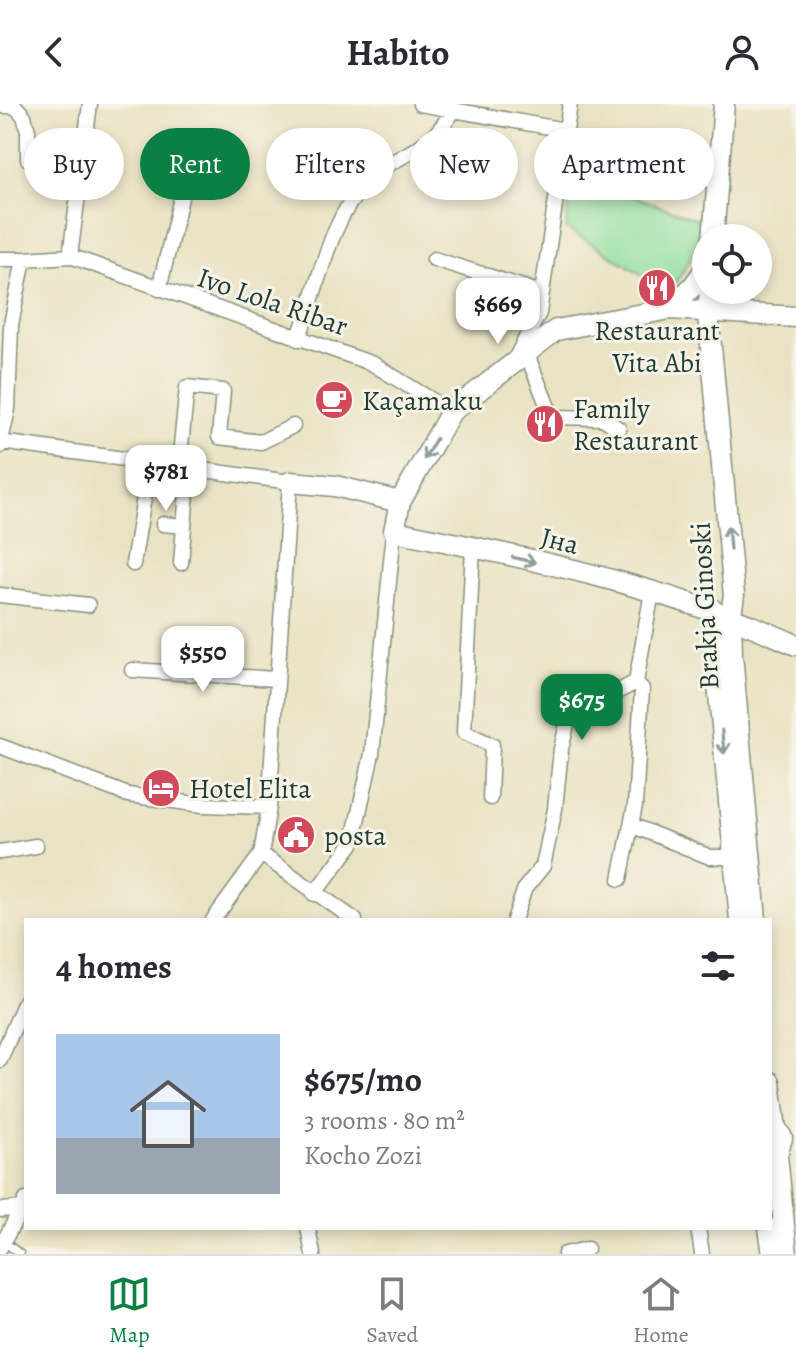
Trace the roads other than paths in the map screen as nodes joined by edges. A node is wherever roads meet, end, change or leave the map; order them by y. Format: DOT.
graph roads {
  1 [pos="90,104"];
  2 [pos="420,104"];
  3 [pos="570,104"];
  4 [pos="724,104"];
  5 [pos="0,106"];
  6 [pos="482,111"];
  7 [pos="453,112"];
  8 [pos="25,128"];
  9 [pos="87,128"];
  10 [pos="556,128"];
  11 [pos="565,128"];
  12 [pos="78,200"];
  13 [pos="181,200"];
  14 [pos="555,200"];
  15 [pos="714,224"];
  16 [pos="70,256"];
  17 [pos="0,259"];
  18 [pos="24,259"];
  19 [pos="434,259"];
  20 [pos="692,284"];
  21 [pos="159,289"];
  22 [pos="542,293"];
  23 [pos="709,304"];
  24 [pos="670,309"];
  25 [pos="539,313"];
  26 [pos="708,314"];
  27 [pos="796,317"];
  28 [pos="5,325"];
  29 [pos="556,330"];
  30 [pos="298,339"];
  31 [pos="520,357"];
  32 [pos="4,409"];
  33 [pos="451,412"];
  34 [pos="293,426"];
  35 [pos="619,429"];
  36 [pos="1,444"];
  37 [pos="150,461"];
  38 [pos="184,466"];
  39 [pos="290,482"];
  40 [pos="400,502"];
  41 [pos="163,524"];
  42 [pos="184,526"];
  43 [pos="394,531"];
  44 [pos="473,547"];
  45 [pos="181,563"];
  46 [pos="133,564"];
  47 [pos="652,592"];
  48 [pos="0,595"];
  49 [pos="88,605"];
  50 [pos="711,608"];
  51 [pos="731,615"];
  52 [pos="796,645"];
  53 [pos="132,670"];
  54 [pos="276,679"];
  55 [pos="636,682"];
  56 [pos="0,746"];
  57 [pos="490,798"];
  58 [pos="269,807"];
  59 [pos="631,825"];
  60 [pos="36,846"];
  61 [pos="0,852"];
  62 [pos="261,854"];
  63 [pos="735,857"];
  64 [pos="620,879"];
  65 [pos="314,894"];
  66 [pos="214,918"];
  67 [pos="352,918"];
  68 [pos="515,918"];
  69 [pos="740,918"];
  70 [pos="756,918"];
  71 [pos="24,1004"];
  72 [pos="0,1060"];
  73 [pos="772,1120"];
  74 [pos="774,1158"];
  75 [pos="0,1210"];
  76 [pos="19,1214"];
  77 [pos="308,1230"];
  78 [pos="698,1230"];
  79 [pos="2,1244"];
  80 [pos="781,1245"];
  81 [pos="587,1249"];
  82 [pos="20,1254"];
  83 [pos="313,1254"];
  84 [pos="565,1254"];
  85 [pos="702,1254"];
  1 -- 9 [label="street"];
  2 -- 7 [label="street"];
  3 -- 11 [label="street"];
  4 -- 15 [label="street"];
  5 -- 8 [label="street"];
  6 -- 7 [label="street"];
  6 -- 10 [label="street"];
  7 -- 30 [label="street"];
  12 -- 16 [label="street"];
  13 -- 21 [label="street"];
  14 -- 22 [label="street"];
  16 -- 18 [label="street"];
  16 -- 21 [label="street, Ivo Lola Ribar"];
  17 -- 18 [label="street"];
  18 -- 28 [label="street"];
  19 -- 22 [label="street"];
  20 -- 24 [label="street"];
  21 -- 30 [label="street, Ivo Lola Ribar"];
  22 -- 25 [label="street"];
  23 -- 26 [label="street, Brakja Ginoski"];
  24 -- 26 [label="street"];
  24 -- 29 [label="street"];
  25 -- 29 [label="street"];
  25 -- 31 [label="street"];
  26 -- 27 [label="street"];
  51 -- 26 [label="street, Brakja Ginoski, one-way"];
  28 -- 32 [label="street"];
  29 -- 31 [label="street"];
  30 -- 33 [label="street, Ivo Lola Ribar"];
  31 -- 33 [label="street"];
  31 -- 35 [label="street"];
  32 -- 36 [label="street"];
  33 -- 40 [label="street, one-way"];
  34 -- 38 [label="street"];
  36 -- 37 [label="street"];
  37 -- 38 [label="street"];
  37 -- 46 [label="street"];
  38 -- 39 [label="street"];
  38 -- 42 [label="street"];
  39 -- 40 [label="street"];
  39 -- 54 [label="street"];
  40 -- 43 [label="street"];
  41 -- 42 [label="street"];
  42 -- 45 [label="street"];
  43 -- 44 [label="street, Јна"];
  43 -- 65 [label="street"];
  44 -- 47 [label="street, Јна, one-way"];
  44 -- 57 [label="street"];
  47 -- 50 [label="street, Јна"];
  47 -- 55 [label="street"];
  48 -- 49 [label="street"];
  50 -- 51 [label="street, Јна"];
  50 -- 63 [label="street, Brakja Ginoski, one-way"];
  51 -- 52 [label="street, Јна"];
  51 -- 70 [label="street, Brakja Ginoski"];
  53 -- 54 [label="street"];
  54 -- 58 [label="street"];
  55 -- 59 [label="street"];
  55 -- 68 [label="street"];
  56 -- 58 [label="street"];
  58 -- 62 [label="street"];
  59 -- 63 [label="street"];
  59 -- 64 [label="street"];
  60 -- 61 [label="street"];
  62 -- 65 [label="street"];
  62 -- 66 [label="street"];
  63 -- 69 [label="street, Brakja Ginoski"];
  65 -- 67 [label="street"];
  71 -- 72 [label="street"];
  73 -- 74 [label="street"];
  74 -- 80 [label="street"];
  75 -- 76 [label="street"];
  76 -- 79 [label="street"];
  77 -- 83 [label="street"];
  78 -- 85 [label="street"];
  79 -- 82 [label="lane"];
  81 -- 84 [label="street"];
}
